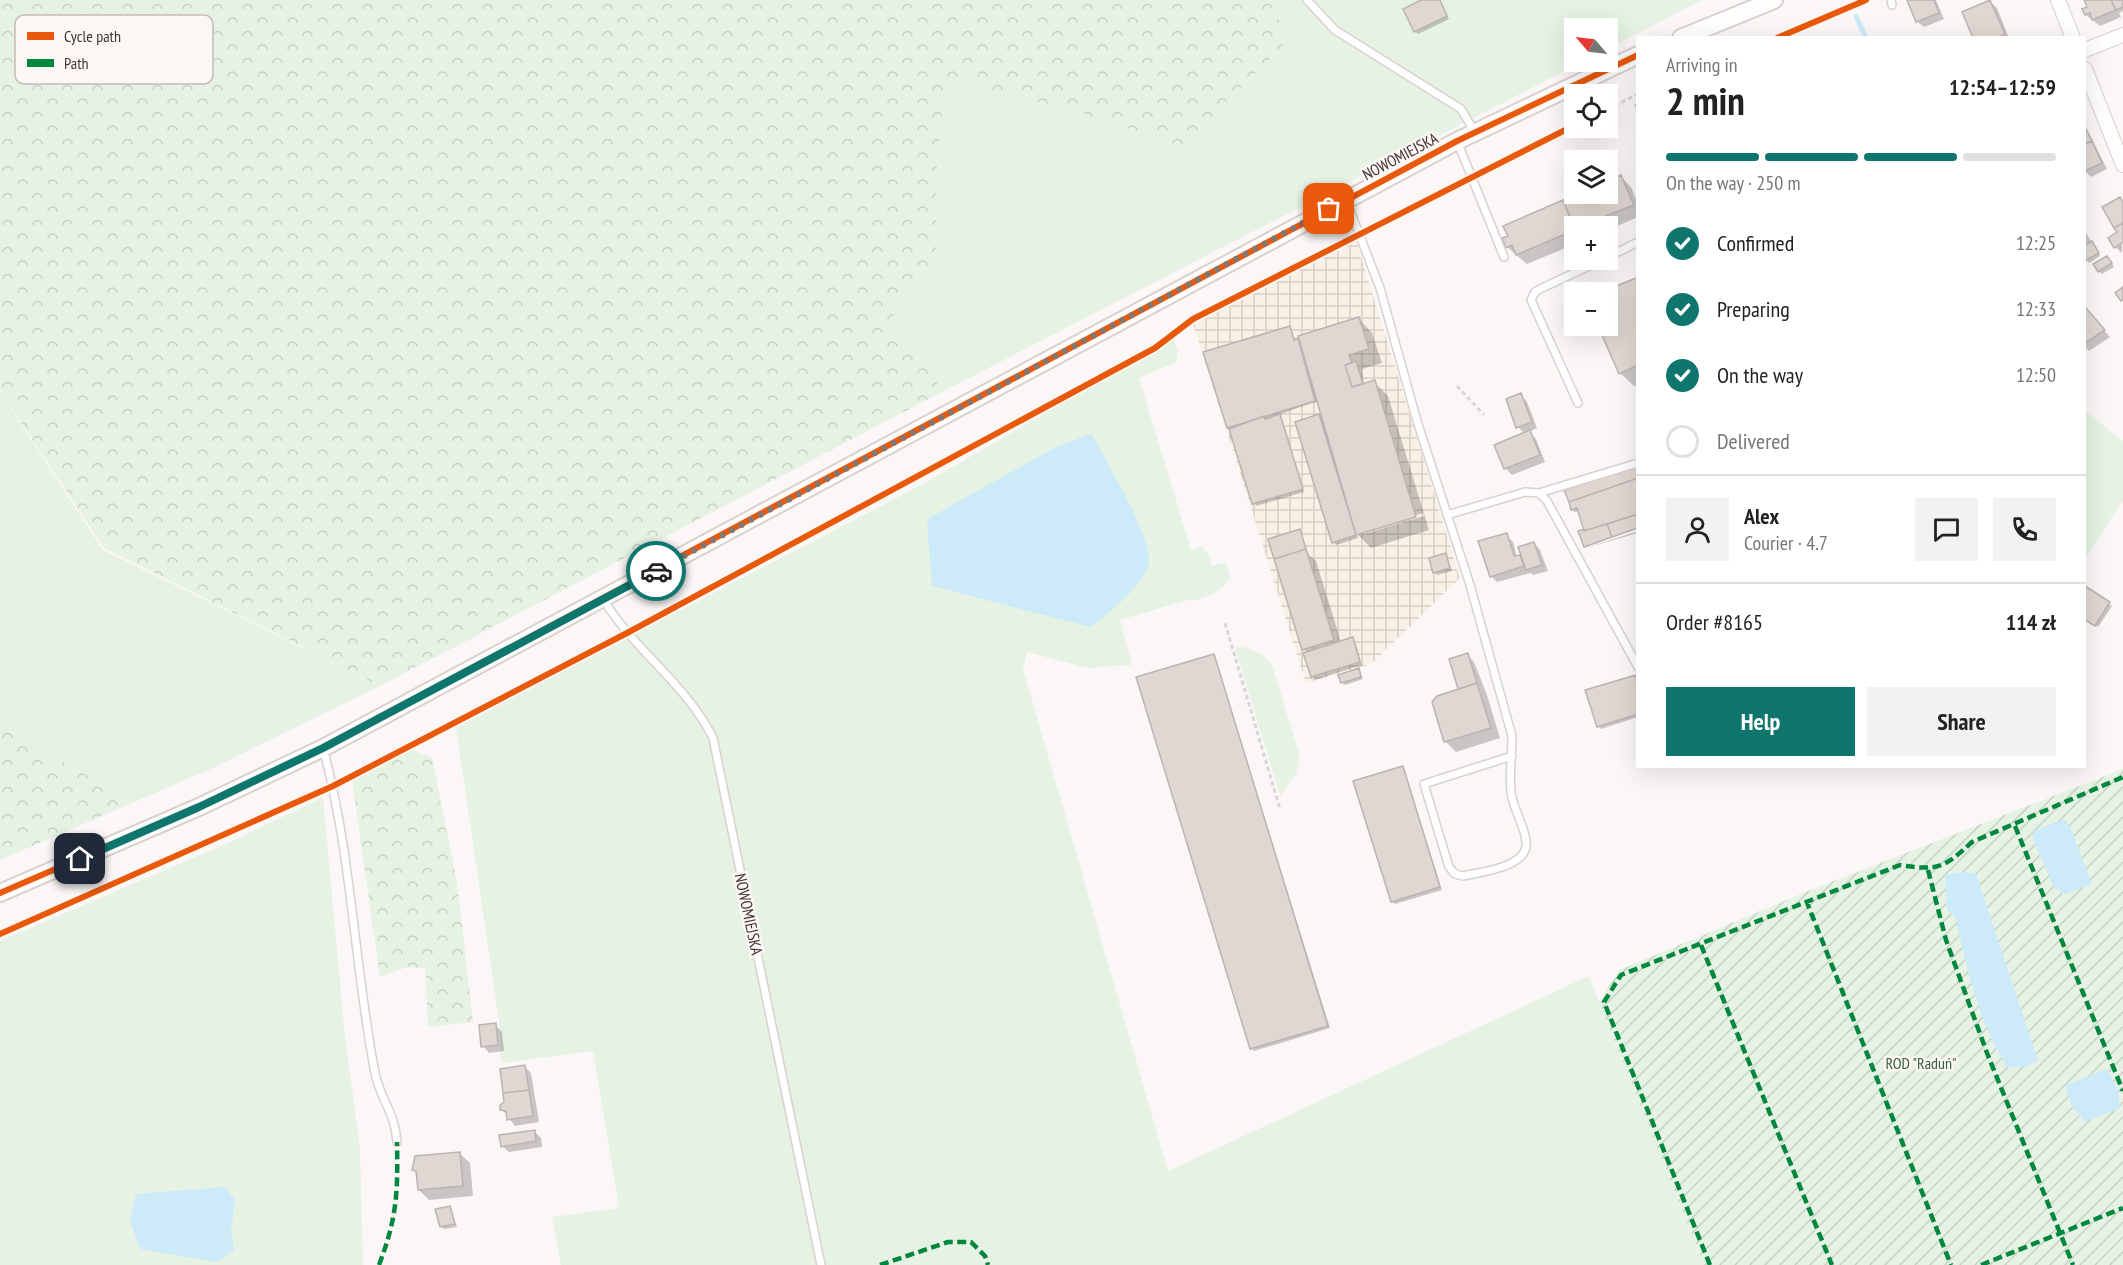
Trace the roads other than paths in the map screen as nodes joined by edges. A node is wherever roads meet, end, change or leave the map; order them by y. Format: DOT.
graph roads {
  1 [pos="1307,0"];
  2 [pos="1774,0"];
  3 [pos="2058,0"];
  4 [pos="2123,35"];
  5 [pos="1686,36"];
  6 [pos="2072,36"];
  7 [pos="2086,50"];
  8 [pos="1636,56"];
  9 [pos="2086,72"];
  10 [pos="1475,132"];
  11 [pos="1456,141"];
  12 [pos="2123,165"];
  13 [pos="1346,200"];
  14 [pos="1636,243"];
  15 [pos="1618,252"];
  16 [pos="1504,257"];
  17 [pos="1581,270"];
  18 [pos="1578,403"];
  19 [pos="1636,464"];
  20 [pos="1539,493"];
  21 [pos="1447,515"];
  22 [pos="603,599"];
  23 [pos="1636,663"];
  24 [pos="323,748"];
  25 [pos="1512,756"];
  26 [pos="0,893"];
  27 [pos="397,1142"];
  28 [pos="821,1265"];
  1 -- 10 [label="lane"];
  2 -- 5 [label="street"];
  3 -- 6 [label="street"];
  4 -- 7 [label="street"];
  8 -- 10 [label="street, NOWOMIEJSKA"];
  9 -- 12 [label="street"];
  10 -- 11 [label="street, NOWOMIEJSKA"];
  11 -- 13 [label="street, NOWOMIEJSKA"];
  11 -- 16 [label="lane"];
  13 -- 21 [label="lane"];
  13 -- 22 [label="street, NOWOMIEJSKA"];
  14 -- 15 [label="lane"];
  17 -- 18 [label="lane"];
  19 -- 20 [label="lane"];
  20 -- 21 [label="lane"];
  20 -- 23 [label="lane"];
  21 -- 25 [label="lane"];
  22 -- 24 [label="street, NOWOMIEJSKA"];
  22 -- 28 [label="lane, NOWOMIEJSKA"];
  24 -- 26 [label="street, NOWOMIEJSKA"];
  24 -- 27 [label="lane"];
  25 -- 25 [label="lane"];
}
